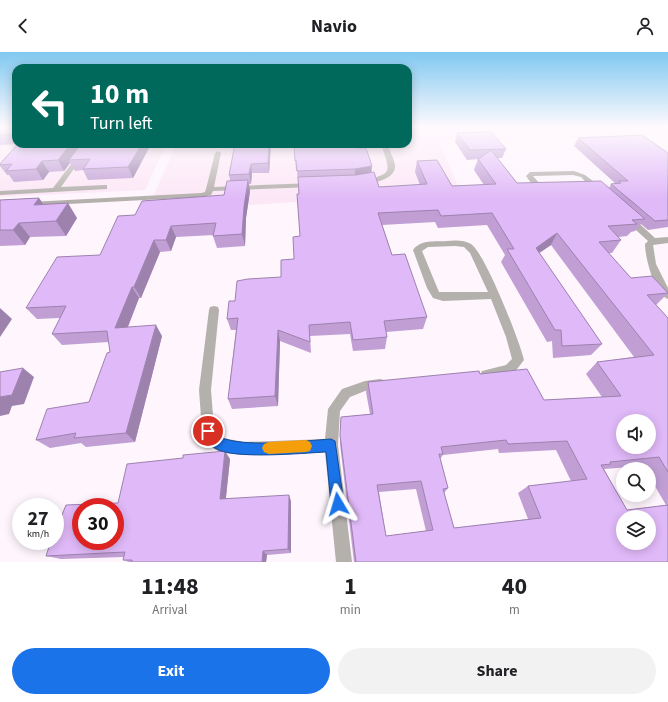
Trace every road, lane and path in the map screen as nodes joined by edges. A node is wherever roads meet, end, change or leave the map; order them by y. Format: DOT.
graph roads {
  1 [pos="84,151"];
  2 [pos="386,151"];
  3 [pos="218,153"];
  4 [pos="355,183"];
  5 [pos="317,185"];
  6 [pos="537,186"];
  7 [pos="104,187"];
  8 [pos="210,189"];
  9 [pos="55,190"];
  10 [pos="0,193"];
  11 [pos="603,194"];
  12 [pos="23,205"];
  13 [pos="622,212"];
  14 [pos="653,240"];
  15 [pos="668,240"];
  16 [pos="493,295"];
  17 [pos="668,296"];
  18 [pos="214,310"];
  19 [pos="476,375"];
  20 [pos="388,383"];
  21 [pos="331,445"];
  22 [pos="344,562"];
  1 -- 9 [label="street"];
  2 -- 4 [label="street"];
  3 -- 8 [label="street"];
  5 -- 8 [label="street"];
  6 -- 11 [label="street"];
  7 -- 9 [label="street"];
  8 -- 12 [label="street"];
  9 -- 10 [label="street"];
  13 -- 14 [label="street"];
  14 -- 15 [label="street"];
  14 -- 17 [label="street"];
  16 -- 16 [label="street"];
  16 -- 19 [label="street"];
  18 -- 21 [label="street"];
  20 -- 21 [label="street"];
  21 -- 22 [label="street"];
}
